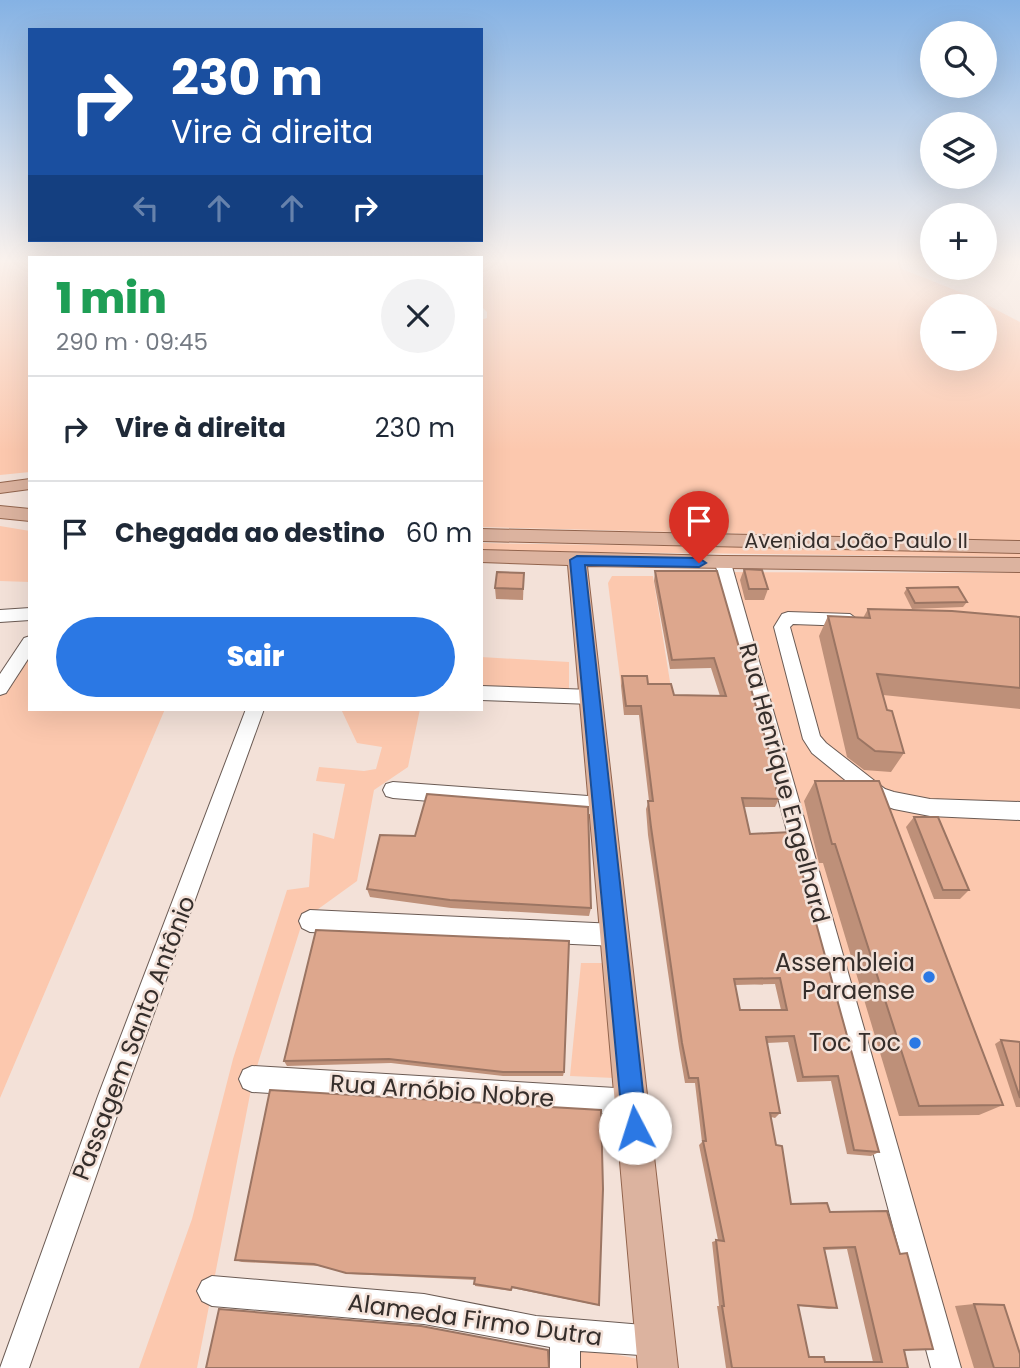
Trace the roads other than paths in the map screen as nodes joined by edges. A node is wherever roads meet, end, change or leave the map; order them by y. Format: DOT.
graph roads {
  1 [pos="28,484"];
  2 [pos="0,488"];
  3 [pos="0,512"];
  4 [pos="28,515"];
  5 [pos="483,536"];
  6 [pos="1020,547"];
  7 [pos="483,556"];
  8 [pos="577,560"];
  9 [pos="723,563"];
  10 [pos="1020,565"];
  11 [pos="28,614"];
  12 [pos="0,616"];
  13 [pos="867,621"];
  14 [pos="28,645"];
  15 [pos="0,688"];
  16 [pos="483,693"];
  17 [pos="592,697"];
  18 [pos="254,711"];
  19 [pos="393,790"];
  20 [pos="602,806"];
  21 [pos="1020,811"];
  22 [pos="310,921"];
  23 [pos="617,935"];
  24 [pos="252,1079"];
  25 [pos="632,1102"];
  26 [pos="212,1292"];
  27 [pos="565,1332"];
  28 [pos="656,1355"];
  29 [pos="14,1368"];
  30 [pos="565,1368"];
  31 [pos="946,1368"];
  1 -- 2 [label="main road"];
  3 -- 4 [label="main road"];
  5 -- 6 [label="main road, Avenida João Paulo II"];
  7 -- 8 [label="main road, Avenida João Paulo II"];
  8 -- 9 [label="main road, Avenida João Paulo II"];
  8 -- 17 [label="main road"];
  9 -- 10 [label="main road, Avenida João Paulo II"];
  9 -- 31 [label="street, Rua Henrique Engelhard"];
  11 -- 12 [label="street"];
  13 -- 21 [label="street"];
  14 -- 15 [label="street"];
  16 -- 17 [label="street"];
  17 -- 20 [label="main road"];
  18 -- 29 [label="street, Passagem Santo Antônio"];
  19 -- 20 [label="street"];
  20 -- 23 [label="main road"];
  22 -- 23 [label="street"];
  23 -- 25 [label="main road"];
  24 -- 25 [label="street, Rua Arnóbio Nobre"];
  25 -- 28 [label="main road"];
  26 -- 27 [label="street, Alameda Firmo Dutra"];
  27 -- 28 [label="street, Alameda Firmo Dutra"];
  27 -- 30 [label="street"];
}
